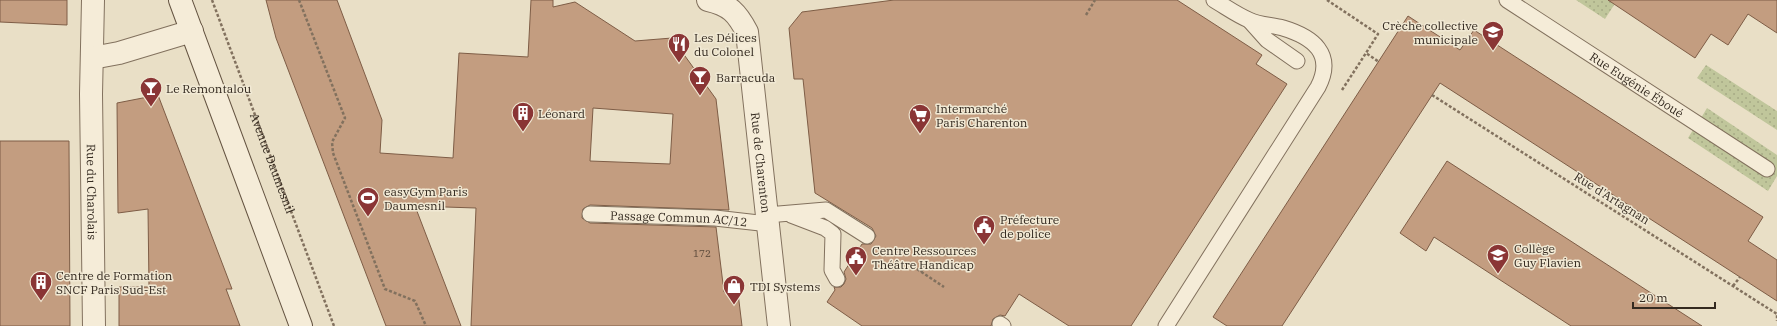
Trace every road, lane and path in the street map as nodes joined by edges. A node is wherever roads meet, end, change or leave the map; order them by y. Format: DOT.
graph roads {
  1 [pos="93,0"];
  2 [pos="180,0"];
  3 [pos="212,0"];
  4 [pos="299,0"];
  5 [pos="1095,0"];
  6 [pos="1214,0"];
  7 [pos="1328,0"];
  8 [pos="1507,0"];
  9 [pos="717,3"];
  10 [pos="1086,15"];
  11 [pos="1250,21"];
  12 [pos="192,31"];
  13 [pos="92,58"];
  14 [pos="1297,61"];
  15 [pos="1379,62"];
  16 [pos="1432,95"];
  17 [pos="1767,169"];
  18 [pos="590,214"];
  19 [pos="788,214"];
  20 [pos="767,220"];
  21 [pos="867,236"];
  22 [pos="925,264"];
  23 [pos="917,269"];
  24 [pos="921,272"];
  25 [pos="1740,277"];
  26 [pos="837,279"];
  27 [pos="1733,286"];
  28 [pos="944,287"];
  29 [pos="1777,321"];
  30 [pos="94,326"];
  31 [pos="301,326"];
  32 [pos="334,326"];
  33 [pos="426,326"];
  34 [pos="780,326"];
  35 [pos="1166,326"];
  1 -- 13 [label="street, Rue du Charolais"];
  2 -- 12 [label="street"];
  3 -- 32 [label="path, Avenue Daumesnil"];
  4 -- 33 [label="path"];
  5 -- 10 [label="path"];
  6 -- 11 [label="lane"];
  7 -- 15 [label="path"];
  8 -- 17 [label="lane, Rue Eugénie Éboué"];
  9 -- 20 [label="street, Rue de Charenton"];
  11 -- 14 [label="lane"];
  11 -- 35 [label="lane"];
  12 -- 13 [label="street"];
  12 -- 31 [label="street"];
  13 -- 30 [label="street, Rue du Charolais"];
  16 -- 27 [label="path, Rue d'Artagnan"];
  18 -- 20 [label="lane, Passage Commun AC/12"];
  19 -- 20 [label="lane, Passage Commun AC/12"];
  19 -- 21 [label="lane, Passage Commun AC/12"];
  19 -- 26 [label="lane"];
  20 -- 34 [label="street, Rue de Charenton"];
  22 -- 24 [label="path"];
  23 -- 24 [label="path"];
  24 -- 28 [label="path"];
  25 -- 27 [label="path"];
  27 -- 29 [label="path, Rue d'Artagnan"];
}
